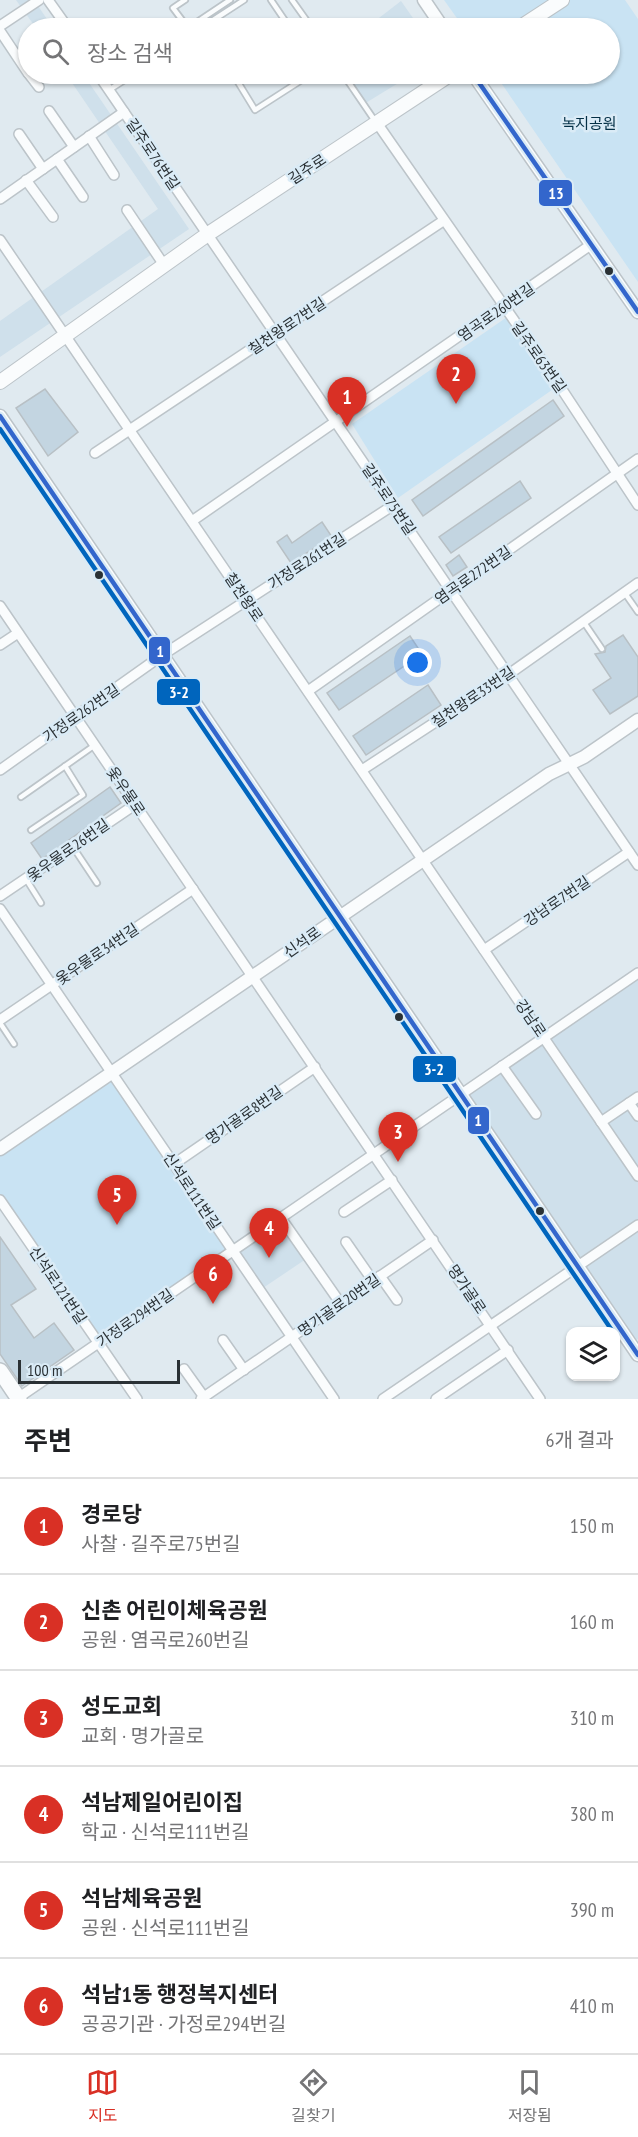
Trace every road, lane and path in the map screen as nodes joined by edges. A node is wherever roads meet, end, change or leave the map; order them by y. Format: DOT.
graph roads {
  1 [pos="39,0"];
  2 [pos="48,0"];
  3 [pos="185,0"];
  4 [pos="230,0"];
  5 [pos="244,0"];
  6 [pos="271,0"];
  7 [pos="292,0"];
  8 [pos="424,0"];
  9 [pos="562,0"];
  10 [pos="61,18"];
  11 [pos="180,18"];
  12 [pos="203,18"];
  13 [pos="216,18"];
  14 [pos="284,18"];
  15 [pos="305,18"];
  16 [pos="436,18"];
  17 [pos="534,18"];
  18 [pos="0,26"];
  19 [pos="0,31"];
  20 [pos="18,57"];
  21 [pos="37,84"];
  22 [pos="106,84"];
  23 [pos="119,84"];
  24 [pos="238,84"];
  25 [pos="295,84"];
  26 [pos="350,84"];
  27 [pos="436,84"];
  28 [pos="481,84"];
  29 [pos="39,87"];
  30 [pos="110,90"];
  31 [pos="49,111"];
  32 [pos="124,112"];
  33 [pos="377,123"];
  34 [pos="19,134"];
  35 [pos="89,136"];
  36 [pos="74,147"];
  37 [pos="57,159"];
  38 [pos="43,169"];
  39 [pos="114,175"];
  40 [pos="26,180"];
  41 [pos="2,194"];
  42 [pos="83,197"];
  43 [pos="127,210"];
  44 [pos="52,217"];
  45 [pos="443,221"];
  46 [pos="208,234"];
  47 [pos="0,240"];
  48 [pos="592,244"];
  49 [pos="164,265"];
  50 [pos="504,307"];
  51 [pos="638,312"];
  52 [pos="276,334"];
  53 [pos="64,335"];
  54 [pos="0,382"];
  55 [pos="0,416"];
  56 [pos="336,421"];
  57 [pos="130,430"];
  58 [pos="95,453"];
  59 [pos="638,459"];
  60 [pos="617,474"];
  61 [pos="638,505"];
  62 [pos="392,506"];
  63 [pos="192,521"];
  64 [pos="638,583"];
  65 [pos="451,591"];
  66 [pos="624,592"];
  67 [pos="246,601"];
  68 [pos="0,606"];
  69 [pos="638,612"];
  70 [pos="583,621"];
  71 [pos="18,633"];
  72 [pos="0,645"];
  73 [pos="602,649"];
  74 [pos="161,656"];
  75 [pos="508,674"];
  76 [pos="308,691"];
  77 [pos="75,717"];
  78 [pos="637,722"];
  79 [pos="95,745"];
  80 [pos="570,765"];
  81 [pos="65,766"];
  82 [pos="0,770"];
  83 [pos="362,770"];
  84 [pos="21,797"];
  85 [pos="136,804"];
  86 [pos="32,830"];
  87 [pos="73,847"];
  88 [pos="629,852"];
  89 [pos="423,860"];
  90 [pos="638,865"];
  91 [pos="26,879"];
  92 [pos="97,883"];
  93 [pos="193,889"];
  94 [pos="0,896"];
  95 [pos="41,903"];
  96 [pos="0,909"];
  97 [pos="341,915"];
  98 [pos="484,950"];
  99 [pos="638,973"];
  100 [pos="253,976"];
  101 [pos="52,984"];
  102 [pos="0,1021"];
  103 [pos="544,1037"];
  104 [pos="14,1044"];
  105 [pos="502,1066"];
  106 [pos="315,1067"];
  107 [pos="112,1073"];
  108 [pos="462,1093"];
  109 [pos="638,1096"];
  110 [pos="629,1103"];
  111 [pos="536,1114"];
  112 [pos="638,1116"];
  113 [pos="601,1122"];
  114 [pos="0,1149"];
  115 [pos="374,1155"];
  116 [pos="174,1164"];
  117 [pos="638,1176"];
  118 [pos="392,1180"];
  119 [pos="0,1200"];
  120 [pos="344,1212"];
  121 [pos="281,1218"];
  122 [pos="638,1225"];
  123 [pos="433,1240"];
  124 [pos="346,1242"];
  125 [pos="233,1251"];
  126 [pos="578,1264"];
  127 [pos="376,1279"];
  128 [pos="397,1300"];
  129 [pos="340,1304"];
  130 [pos="491,1324"];
  131 [pos="292,1337"];
  132 [pos="223,1340"];
  133 [pos="99,1344"];
  134 [pos="508,1350"];
  135 [pos="638,1354"];
  136 [pos="184,1369"];
  137 [pos="244,1370"];
  138 [pos="0,1371"];
  139 [pos="202,1398"];
  140 [pos="19,1399"];
  141 [pos="137,1399"];
  142 [pos="334,1399"];
  143 [pos="383,1399"];
  144 [pos="436,1399"];
  145 [pos="540,1399"];
  1 -- 18 [label="street"];
  2 -- 10 [label="street"];
  3 -- 11 [label="lane"];
  4 -- 12 [label="lane"];
  5 -- 13 [label="lane"];
  6 -- 14 [label="lane"];
  7 -- 15 [label="lane"];
  8 -- 16 [label="street"];
  9 -- 17 [label="main road"];
  19 -- 20 [label="street"];
  21 -- 29 [label="street"];
  22 -- 30 [label="street, 길주로76번길"];
  23 -- 30 [label="lane"];
  24 -- 25 [label="lane"];
  26 -- 33 [label="lane"];
  27 -- 33 [label="main road, 길주로"];
  28 -- 48 [label="street"];
  30 -- 32 [label="street, 길주로76번길"];
  31 -- 36 [label="street"];
  32 -- 35 [label="street"];
  32 -- 46 [label="street, 길주로76번길"];
  33 -- 45 [label="street, 길주로63번길"];
  33 -- 46 [label="main road, 길주로"];
  34 -- 38 [label="street"];
  35 -- 36 [label="street"];
  35 -- 39 [label="street"];
  36 -- 37 [label="street"];
  37 -- 38 [label="street"];
  37 -- 42 [label="street"];
  38 -- 40 [label="street"];
  40 -- 41 [label="street"];
  40 -- 44 [label="street"];
  43 -- 49 [label="street"];
  45 -- 50 [label="street, 길주로63번길"];
  45 -- 52 [label="street, 칠천왕로7번길"];
  46 -- 49 [label="main road, 길주로"];
  46 -- 52 [label="street, 길주로75번길"];
  47 -- 53 [label="street, 칠천왕로"];
  48 -- 50 [label="street, 염곡로260번길"];
  48 -- 51 [label="street"];
  49 -- 53 [label="main road, 길주로"];
  50 -- 56 [label="street, 염곡로260번길"];
  50 -- 60 [label="street, 길주로63번길"];
  52 -- 56 [label="street, 길주로75번길"];
  52 -- 57 [label="street, 칠천왕로7번길"];
  53 -- 54 [label="main road, 길주로"];
  53 -- 57 [label="street, 칠천왕로"];
  55 -- 74 [label="street"];
  56 -- 62 [label="street, 길주로75번길"];
  56 -- 63 [label="street, 염곡로260번길"];
  57 -- 58 [label="street, 칠천왕로7번길"];
  57 -- 63 [label="street, 칠천왕로"];
  59 -- 60 [label="street, 염곡로272번길"];
  60 -- 61 [label="street, 길주로63번길"];
  60 -- 65 [label="street, 염곡로272번길"];
  62 -- 65 [label="street, 길주로75번길"];
  62 -- 67 [label="street, 가정로261번길"];
  63 -- 67 [label="street, 칠천왕로"];
  64 -- 66 [label="street, 칠천왕로33번길"];
  65 -- 75 [label="street, 길주로75번길"];
  65 -- 76 [label="street, 염곡로272번길"];
  66 -- 69 [label="lane"];
  66 -- 70 [label="street, 칠천왕로33번길"];
  67 -- 74 [label="street, 가정로261번길"];
  67 -- 76 [label="street, 칠천왕로"];
  68 -- 71 [label="street, 옻우물로"];
  70 -- 73 [label="lane"];
  70 -- 75 [label="street, 칠천왕로33번길"];
  71 -- 72 [label="street"];
  71 -- 77 [label="street, 옻우물로"];
  74 -- 77 [label="street, 가정로262번길"];
  74 -- 97 [label="street"];
  75 -- 80 [label="street, 길주로75번길"];
  75 -- 83 [label="street, 칠천왕로33번길"];
  76 -- 83 [label="street, 칠천왕로"];
  77 -- 79 [label="street, 옻우물로"];
  77 -- 82 [label="street, 가정로262번길"];
  78 -- 80 [label="street, 신석로"];
  79 -- 81 [label="lane"];
  79 -- 85 [label="street, 옻우물로"];
  80 -- 88 [label="street, 길주로75번길"];
  80 -- 89 [label="street, 신석로"];
  81 -- 84 [label="lane"];
  81 -- 86 [label="lane"];
  83 -- 89 [label="street, 칠천왕로"];
  85 -- 87 [label="street, 옻우물로26번길"];
  85 -- 93 [label="street, 옻우물로"];
  87 -- 91 [label="street, 옻우물로26번길"];
  87 -- 92 [label="lane"];
  88 -- 90 [label="street, 길주로75번길"];
  88 -- 98 [label="street, 강남로7번길"];
  89 -- 97 [label="street, 신석로"];
  89 -- 98 [label="street, 강남로"];
  91 -- 94 [label="street, 옻우물로26번길"];
  91 -- 95 [label="lane"];
  93 -- 100 [label="street, 옻우물로"];
  93 -- 101 [label="street, 옻우물로34번길"];
  96 -- 101 [label="street, 신석로111번길"];
  97 -- 100 [label="street, 신석로"];
  97 -- 108 [label="street"];
  98 -- 103 [label="street, 강남로"];
  99 -- 103 [label="street, 가정로294번길"];
  100 -- 106 [label="street, 명가골로"];
  100 -- 107 [label="street, 신석로"];
  101 -- 102 [label="street, 옻우물로34번길"];
  101 -- 107 [label="street, 신석로111번길"];
  102 -- 104 [label="lane"];
  103 -- 105 [label="street, 가정로294번길"];
  103 -- 113 [label="street, 강남로"];
  105 -- 108 [label="street, 가정로294번길"];
  105 -- 111 [label="street"];
  106 -- 115 [label="street, 명가골로"];
  106 -- 116 [label="street, 명가골로8번길"];
  107 -- 114 [label="street, 신석로"];
  107 -- 116 [label="street, 신석로111번길"];
  108 -- 115 [label="street, 가정로294번길"];
  108 -- 126 [label="street"];
  109 -- 110 [label="street"];
  110 -- 112 [label="street"];
  110 -- 113 [label="street"];
  113 -- 117 [label="street, 강남로"];
  115 -- 118 [label="street, 명가골로"];
  115 -- 121 [label="street, 가정로294번길"];
  116 -- 125 [label="street, 신석로111번길"];
  118 -- 120 [label="street"];
  118 -- 123 [label="street, 명가골로"];
  119 -- 133 [label="street, 신석로121번길"];
  121 -- 125 [label="street, 가정로294번길"];
  121 -- 129 [label="street"];
  122 -- 126 [label="street"];
  123 -- 127 [label="street, 명가골로20번길"];
  123 -- 130 [label="street, 명가골로"];
  124 -- 127 [label="street"];
  125 -- 131 [label="street, 신석로111번길"];
  125 -- 133 [label="street, 가정로294번길"];
  126 -- 130 [label="street"];
  126 -- 135 [label="street"];
  127 -- 128 [label="street"];
  127 -- 129 [label="street, 명가골로20번길"];
  129 -- 131 [label="street, 명가골로20번길"];
  130 -- 134 [label="street, 명가골로"];
  130 -- 143 [label="street"];
  131 -- 137 [label="street, 명가골로20번길"];
  131 -- 142 [label="street, 신석로111번길"];
  132 -- 137 [label="street"];
  133 -- 140 [label="street, 가정로294번길"];
  133 -- 141 [label="street, 신석로121번길"];
  134 -- 144 [label="street"];
  134 -- 145 [label="street, 명가골로"];
  136 -- 139 [label="street, 명가골로20번길"];
  137 -- 139 [label="street, 명가골로20번길"];
  138 -- 140 [label="main road"];
}
